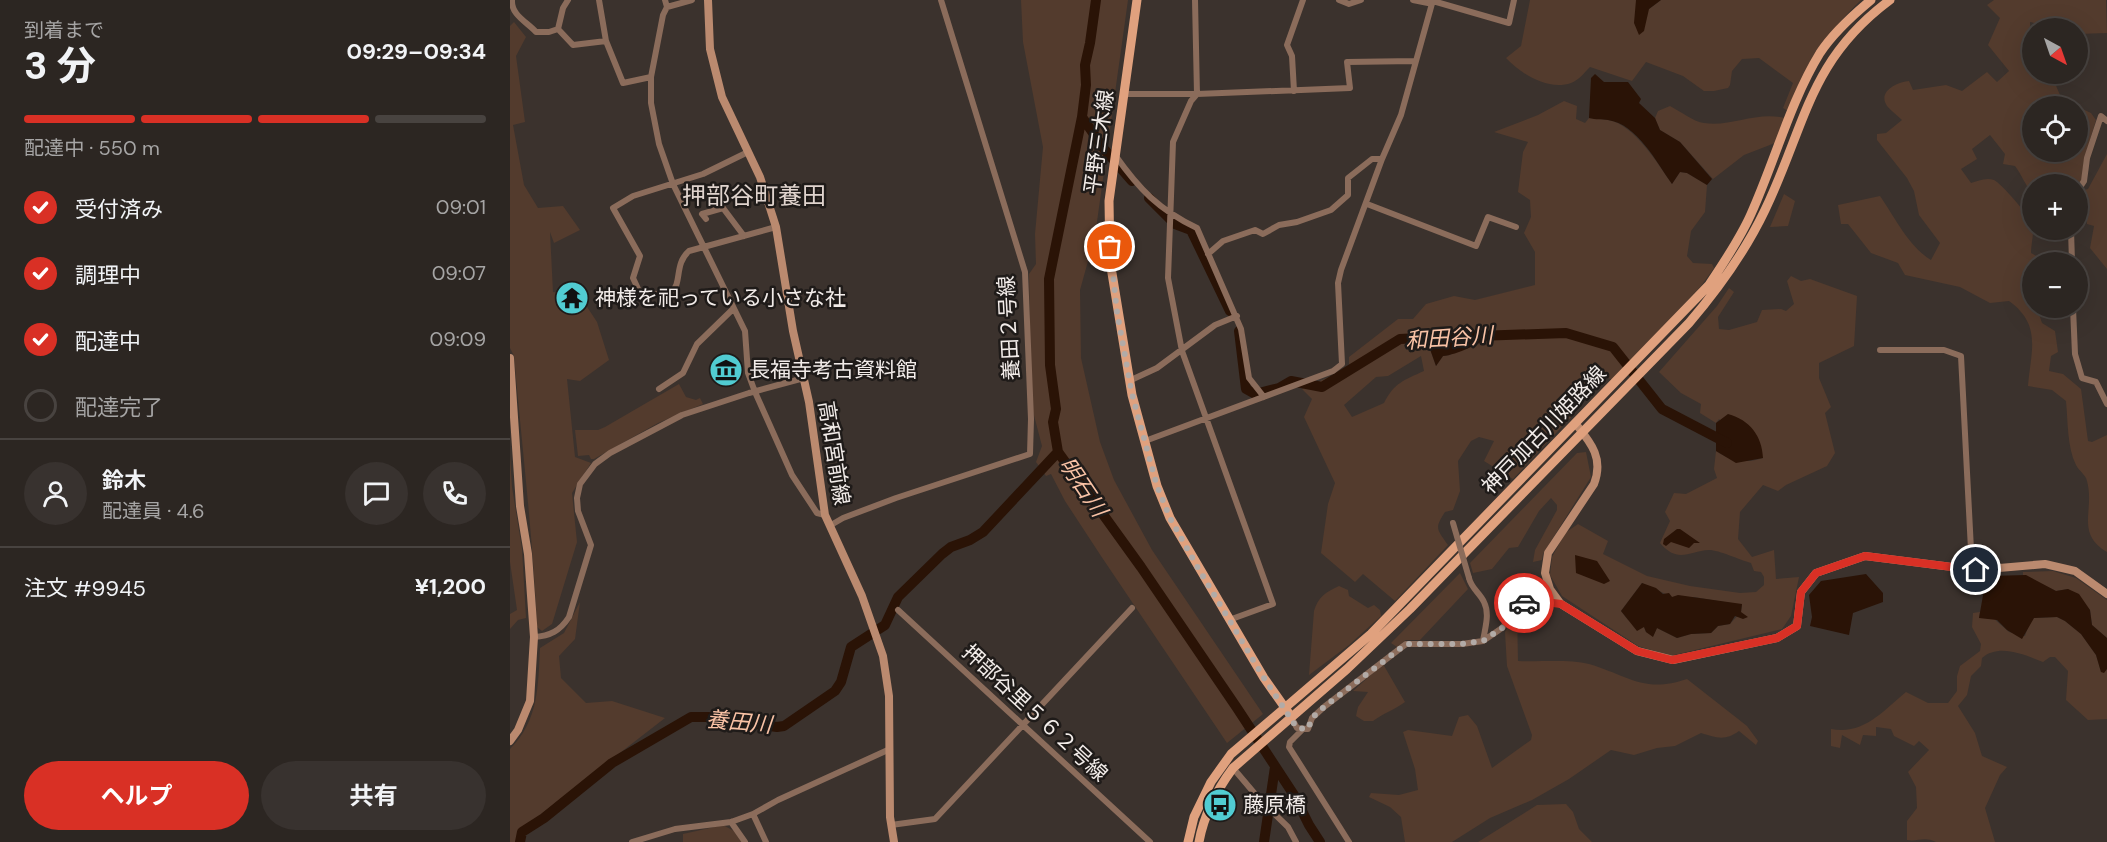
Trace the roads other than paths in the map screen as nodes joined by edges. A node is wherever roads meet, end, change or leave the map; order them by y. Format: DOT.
graph roads {
  1 [pos="512,0"];
  2 [pos="568,0"];
  3 [pos="599,0"];
  4 [pos="692,0"];
  5 [pos="708,0"];
  6 [pos="940,0"];
  7 [pos="1137,0"];
  8 [pos="1195,0"];
  9 [pos="1303,0"];
  10 [pos="1339,0"];
  11 [pos="1361,0"];
  12 [pos="1413,0"];
  13 [pos="1433,0"];
  14 [pos="1514,0"];
  15 [pos="1871,0"];
  16 [pos="1890,0"];
  17 [pos="666,4"];
  18 [pos="558,29"];
  19 [pos="606,41"];
  20 [pos="1415,61"];
  21 [pos="651,77"];
  22 [pos="1294,91"];
  23 [pos="1124,94"];
  24 [pos="1197,94"];
  25 [pos="2107,121"];
  26 [pos="748,152"];
  27 [pos="1114,158"];
  28 [pos="1382,159"];
  29 [pos="2086,174"];
  30 [pos="673,184"];
  31 [pos="717,195"];
  32 [pos="1367,204"];
  33 [pos="723,208"];
  34 [pos="1171,216"];
  35 [pos="689,218"];
  36 [pos="776,227"];
  37 [pos="1516,228"];
  38 [pos="744,236"];
  39 [pos="704,247"];
  40 [pos="1208,254"];
  41 [pos="733,309"];
  42 [pos="1237,316"];
  43 [pos="2073,318"];
  44 [pos="1880,350"];
  45 [pos="1182,351"];
  46 [pos="510,357"];
  47 [pos="804,378"];
  48 [pos="1131,380"];
  49 [pos="659,389"];
  50 [pos="755,392"];
  51 [pos="1264,398"];
  52 [pos="2107,404"];
  53 [pos="1207,419"];
  54 [pos="1575,423"];
  55 [pos="1582,432"];
  56 [pos="1145,441"];
  57 [pos="825,515"];
  58 [pos="1453,523"];
  59 [pos="831,525"];
  60 [pos="1972,569"];
  61 [pos="2107,594"];
  62 [pos="1561,604"];
  63 [pos="1132,608"];
  64 [pos="898,610"];
  65 [pos="1229,620"];
  66 [pos="534,637"];
  67 [pos="1483,641"];
  68 [pos="1288,713"];
  69 [pos="1022,725"];
  70 [pos="1273,726"];
  71 [pos="1302,729"];
  72 [pos="510,741"];
  73 [pos="890,749"];
  74 [pos="1235,766"];
  75 [pos="753,814"];
  76 [pos="731,822"];
  77 [pos="891,825"];
  78 [pos="633,842"];
  79 [pos="745,842"];
  80 [pos="766,842"];
  81 [pos="894,842"];
  82 [pos="1150,842"];
  83 [pos="1188,842"];
  84 [pos="1199,842"];
  85 [pos="1296,842"];
  86 [pos="1349,842"];
  1 -- 18 [label="street"];
  2 -- 18 [label="street"];
  3 -- 19 [label="street"];
  4 -- 17 [label="street"];
  5 -- 26 [label="street, 高和宮前線"];
  6 -- 59 [label="street, 養田２号線"];
  7 -- 23 [label="main road, 平野三木線"];
  8 -- 24 [label="street"];
  9 -- 22 [label="street"];
  10 -- 11 [label="street"];
  12 -- 13 [label="street"];
  13 -- 14 [label="street"];
  13 -- 20 [label="street"];
  15 -- 54 [label="main road, 神戸加古川姫路線"];
  16 -- 55 [label="main road, 神戸加古川姫路線"];
  17 -- 21 [label="street"];
  18 -- 19 [label="street"];
  19 -- 21 [label="street"];
  20 -- 22 [label="street"];
  20 -- 28 [label="street"];
  21 -- 30 [label="street"];
  22 -- 24 [label="street"];
  23 -- 24 [label="street"];
  23 -- 27 [label="main road, 平野三木線"];
  24 -- 34 [label="street"];
  25 -- 29 [label="street"];
  26 -- 30 [label="street"];
  26 -- 36 [label="street, 高和宮前線"];
  27 -- 34 [label="street"];
  27 -- 48 [label="main road, 平野三木線"];
  28 -- 32 [label="street"];
  28 -- 40 [label="street"];
  30 -- 35 [label="street"];
  30 -- 39 [label="street"];
  31 -- 33 [label="street"];
  32 -- 37 [label="street"];
  32 -- 51 [label="street"];
  33 -- 35 [label="street"];
  33 -- 38 [label="street"];
  34 -- 40 [label="street"];
  34 -- 45 [label="street"];
  35 -- 39 [label="street"];
  36 -- 38 [label="street"];
  36 -- 47 [label="street, 高和宮前線"];
  38 -- 39 [label="street"];
  39 -- 41 [label="street"];
  40 -- 42 [label="street"];
  41 -- 49 [label="street"];
  41 -- 50 [label="street"];
  42 -- 45 [label="street"];
  42 -- 51 [label="street"];
  43 -- 52 [label="street"];
  44 -- 60 [label="street"];
  45 -- 48 [label="street"];
  45 -- 53 [label="street"];
  46 -- 66 [label="street"];
  47 -- 50 [label="street"];
  47 -- 57 [label="street, 高和宮前線"];
  48 -- 56 [label="main road, 平野三木線"];
  50 -- 57 [label="street"];
  50 -- 66 [label="street"];
  51 -- 53 [label="street"];
  53 -- 56 [label="street"];
  53 -- 65 [label="street"];
  54 -- 55 [label="street"];
  54 -- 68 [label="main road, 神戸加古川姫路線"];
  55 -- 62 [label="street, 神戸加古川姫路線"];
  55 -- 68 [label="main road, 神戸加古川姫路線"];
  56 -- 65 [label="main road, 平野三木線"];
  57 -- 59 [label="street, 高和宮前線"];
  58 -- 67 [label="street, bridge"];
  59 -- 73 [label="street, 高和宮前線"];
  60 -- 61 [label="street, 神戸加古川姫路線"];
  60 -- 62 [label="street, 神戸加古川姫路線"];
  62 -- 67 [label="street, 神戸加古川姫路線"];
  63 -- 69 [label="street"];
  64 -- 69 [label="street, 押部谷里５６２号線"];
  65 -- 68 [label="main road, 平野三木線"];
  66 -- 72 [label="street"];
  67 -- 71 [label="street"];
  68 -- 70 [label="main road, 神戸加古川姫路線"];
  68 -- 71 [label="street"];
  69 -- 77 [label="street"];
  69 -- 82 [label="street, 押部谷里５６２号線"];
  70 -- 74 [label="main road, 神戸加古川姫路線"];
  70 -- 83 [label="main road, 神戸加古川姫路線"];
  71 -- 86 [label="street"];
  73 -- 75 [label="street"];
  73 -- 77 [label="street, 高和宮前線"];
  74 -- 84 [label="main road, 神戸加古川姫路線"];
  74 -- 85 [label="street"];
  75 -- 76 [label="street"];
  75 -- 80 [label="street"];
  76 -- 78 [label="street"];
  76 -- 79 [label="street"];
  77 -- 81 [label="street, 高和宮前線"];
}
